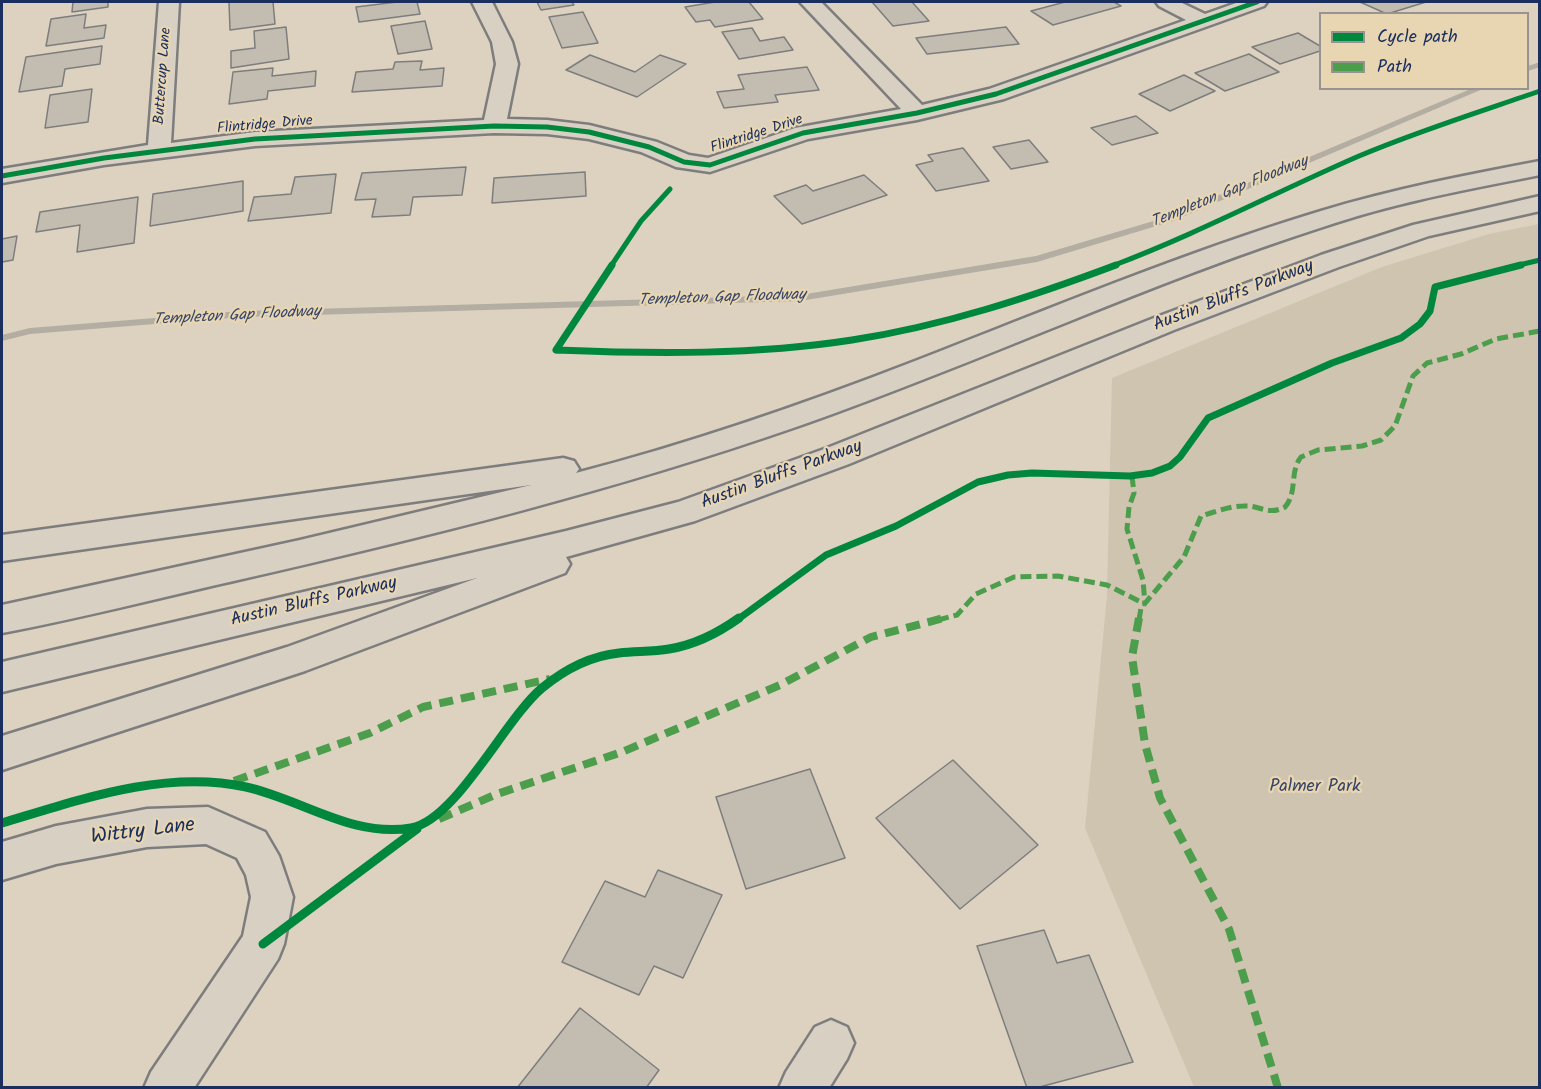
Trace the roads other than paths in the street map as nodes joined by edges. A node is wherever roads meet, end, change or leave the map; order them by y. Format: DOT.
graph roads {
  1 [pos="169,2"];
  2 [pos="482,2"];
  3 [pos="810,2"];
  4 [pos="1166,2"];
  5 [pos="1257,2"];
  6 [pos="1203,21"];
  7 [pos="917,112"];
  8 [pos="494,126"];
  9 [pos="159,150"];
  10 [pos="1539,168"];
  11 [pos="2,176"];
  12 [pos="1539,202"];
  13 [pos="719,442"];
  14 [pos="684,512"];
  15 [pos="2,548"];
  16 [pos="2,619"];
  17 [pos="2,676"];
  18 [pos="2,753"];
  19 [pos="2,861"];
  20 [pos="831,1043"];
  21 [pos="167,1088"];
  22 [pos="802,1088"];
  1 -- 9 [label="main road, Buttercup Lane"];
  2 -- 8 [label="main road"];
  3 -- 7 [label="main road"];
  4 -- 6 [label="main road"];
  5 -- 6 [label="main road, Flintridge Drive"];
  6 -- 7 [label="main road, Flintridge Drive"];
  7 -- 8 [label="main road, Flintridge Drive"];
  8 -- 9 [label="main road, Flintridge Drive"];
  9 -- 11 [label="main road, Flintridge Drive"];
  10 -- 13 [label="main road"];
  12 -- 14 [label="main road, Austin Bluffs Parkway"];
  13 -- 15 [label="main road"];
  13 -- 16 [label="main road"];
  14 -- 17 [label="main road, Austin Bluffs Parkway"];
  14 -- 18 [label="main road"];
  19 -- 21 [label="main road, Wittry Lane"];
  20 -- 22 [label="main road"];
}
